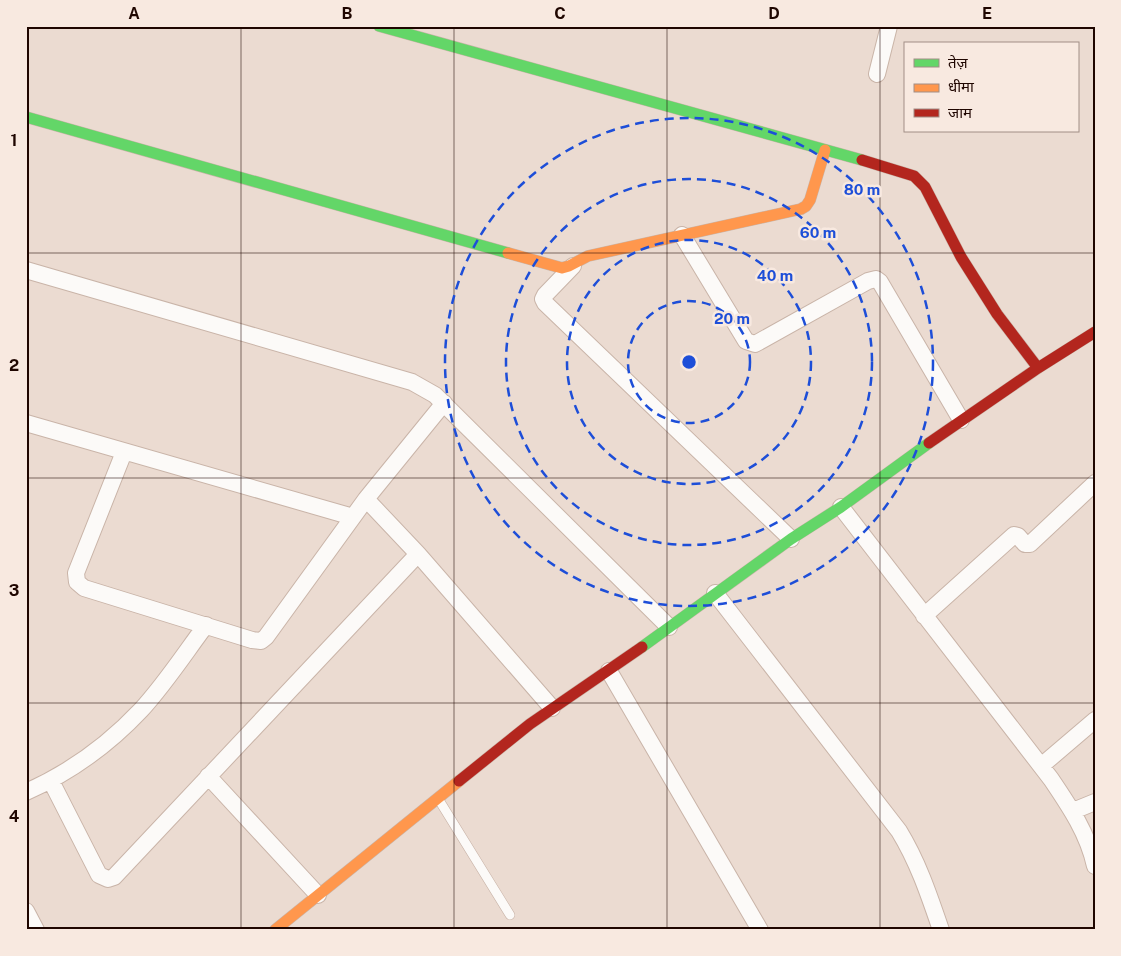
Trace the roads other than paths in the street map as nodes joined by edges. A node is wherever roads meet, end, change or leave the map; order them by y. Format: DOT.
graph roads {
  1 [pos="379,26"];
  2 [pos="889,26"];
  3 [pos="877,74"];
  4 [pos="26,117"];
  5 [pos="825,150"];
  6 [pos="682,235"];
  7 [pos="573,266"];
  8 [pos="26,270"];
  9 [pos="1095,332"];
  10 [pos="1038,368"];
  11 [pos="444,403"];
  12 [pos="961,420"];
  13 [pos="26,423"];
  14 [pos="124,452"];
  15 [pos="1095,483"];
  16 [pos="366,498"];
  17 [pos="841,507"];
  18 [pos="353,517"];
  19 [pos="791,539"];
  20 [pos="418,554"];
  21 [pos="716,593"];
  22 [pos="924,616"];
  23 [pos="206,625"];
  24 [pos="669,627"];
  25 [pos="610,671"];
  26 [pos="552,708"];
  27 [pos="1095,720"];
  28 [pos="1042,766"];
  29 [pos="208,776"];
  30 [pos="51,781"];
  31 [pos="26,792"];
  32 [pos="438,798"];
  33 [pos="1095,802"];
  34 [pos="1073,811"];
  35 [pos="1095,866"];
  36 [pos="318,895"];
  37 [pos="26,911"];
  38 [pos="510,914"];
  39 [pos="36,930"];
  40 [pos="276,930"];
  41 [pos="760,930"];
  42 [pos="941,930"];
  1 -- 5 [label="street"];
  2 -- 3 [label="street"];
  4 -- 7 [label="street"];
  5 -- 6 [label="street"];
  5 -- 10 [label="street"];
  6 -- 7 [label="street"];
  6 -- 12 [label="street"];
  7 -- 19 [label="street"];
  8 -- 11 [label="street"];
  9 -- 10 [label="street"];
  10 -- 12 [label="street"];
  11 -- 16 [label="street"];
  11 -- 24 [label="street"];
  12 -- 17 [label="street"];
  13 -- 14 [label="street"];
  14 -- 18 [label="street"];
  14 -- 23 [label="street"];
  15 -- 22 [label="street"];
  16 -- 18 [label="street"];
  16 -- 20 [label="street"];
  17 -- 19 [label="street"];
  17 -- 22 [label="street"];
  18 -- 23 [label="street"];
  19 -- 21 [label="street"];
  20 -- 26 [label="street"];
  20 -- 29 [label="street"];
  21 -- 24 [label="street"];
  21 -- 42 [label="street"];
  22 -- 28 [label="street"];
  23 -- 30 [label="street"];
  24 -- 25 [label="street"];
  25 -- 26 [label="street"];
  25 -- 41 [label="street"];
  26 -- 32 [label="street"];
  27 -- 28 [label="street"];
  28 -- 34 [label="street"];
  29 -- 30 [label="street"];
  29 -- 36 [label="street"];
  30 -- 31 [label="street"];
  32 -- 36 [label="street"];
  32 -- 38 [label="lane"];
  33 -- 34 [label="street"];
  34 -- 35 [label="street"];
  36 -- 40 [label="street"];
  37 -- 39 [label="street"];
}
